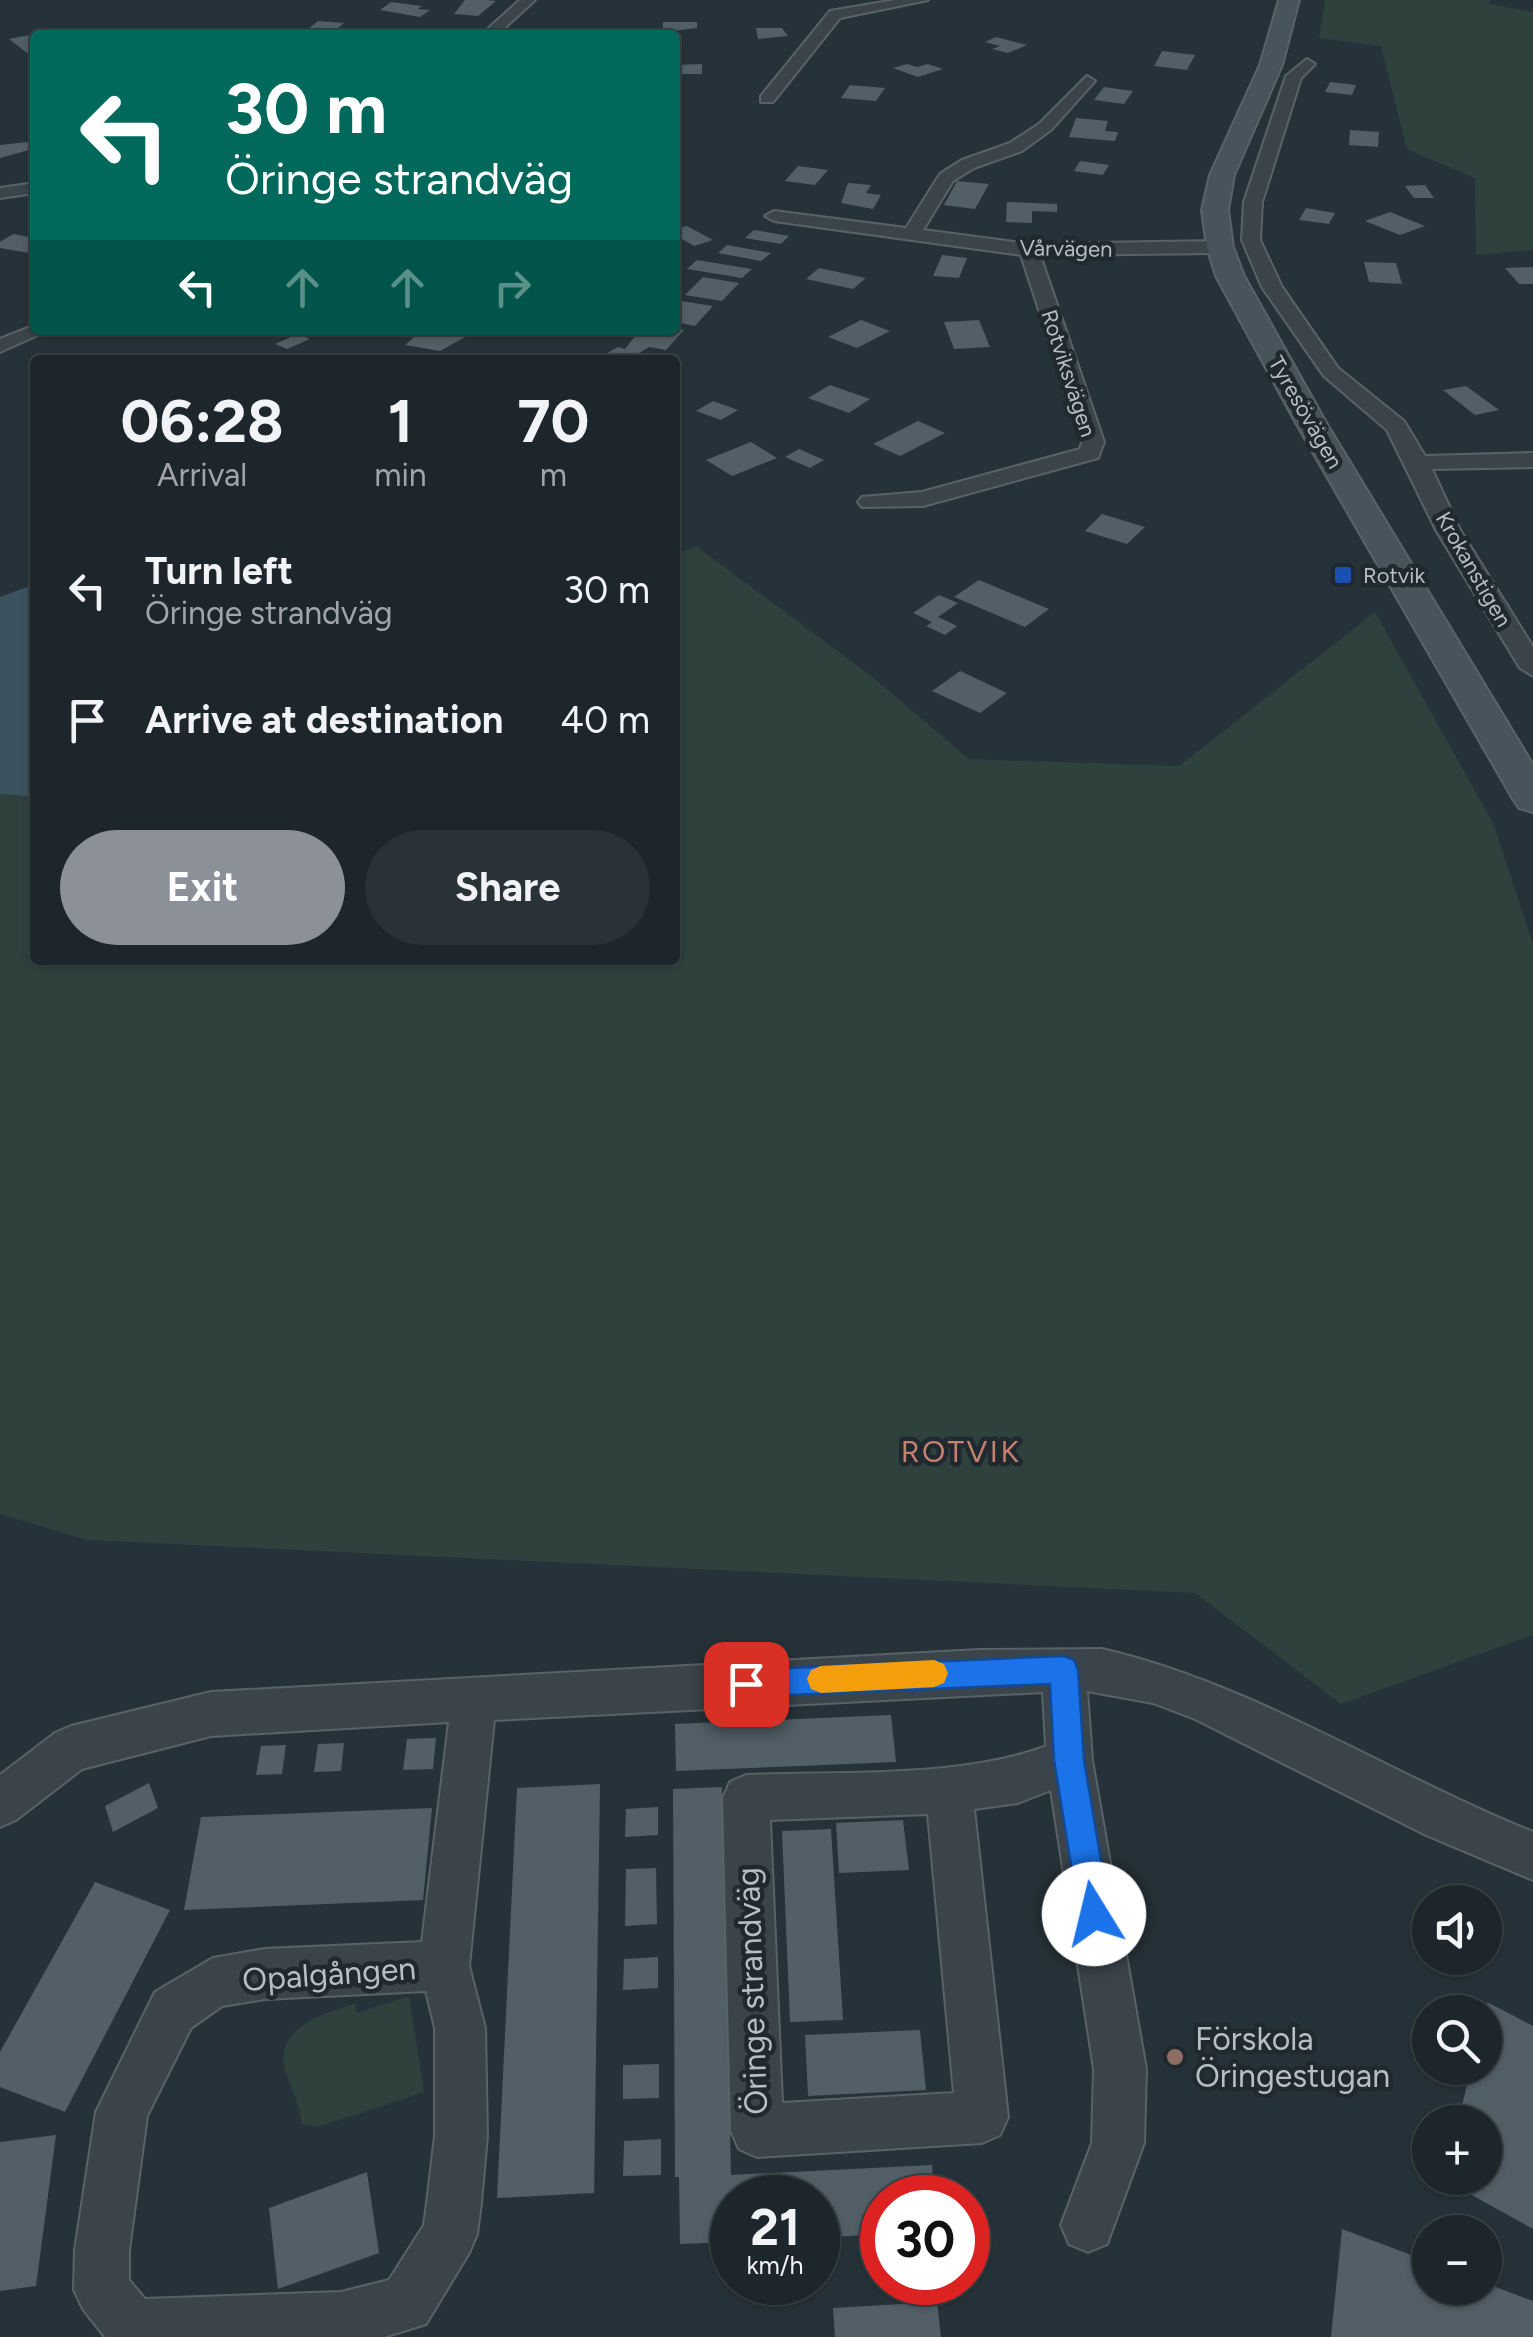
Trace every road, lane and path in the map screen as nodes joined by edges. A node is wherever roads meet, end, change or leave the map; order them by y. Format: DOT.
graph roads {
  1 [pos="528,0"];
  2 [pos="920,0"];
  3 [pos="1289,0"];
  4 [pos="494,30"];
  5 [pos="1307,64"];
  6 [pos="1087,81"];
  7 [pos="767,99"];
  8 [pos="30,189"];
  9 [pos="0,193"];
  10 [pos="774,216"];
  11 [pos="912,235"];
  12 [pos="1220,247"];
  13 [pos="1029,250"];
  14 [pos="30,334"];
  15 [pos="0,346"];
  16 [pos="1533,460"];
  17 [pos="1418,463"];
  18 [pos="870,502"];
  19 [pos="1533,668"];
  20 [pos="1533,799"];
  21 [pos="1064,1670"];
  22 [pos="474,1698"];
  23 [pos="1069,1760"];
  24 [pos="949,1790"];
  25 [pos="0,1804"];
  26 [pos="1533,1856"];
  27 [pos="444,1966"];
  28 [pos="1088,2225"];
  29 [pos="341,2329"];
  1 -- 4 [label="street"];
  2 -- 7 [label="street"];
  3 -- 12 [label="main road, Tyresövägen"];
  5 -- 17 [label="street, Krokanstigen"];
  6 -- 11 [label="street"];
  8 -- 9 [label="street"];
  10 -- 11 [label="street, Vårvägen"];
  11 -- 13 [label="street, Vårvägen"];
  12 -- 13 [label="street, Vårvägen"];
  12 -- 20 [label="main road, Tyresövägen"];
  13 -- 18 [label="street, Rotviksvägen"];
  14 -- 15 [label="street"];
  16 -- 17 [label="street"];
  17 -- 19 [label="street, Krokanstigen"];
  21 -- 22 [label="street"];
  21 -- 23 [label="street"];
  21 -- 26 [label="street"];
  22 -- 25 [label="street"];
  22 -- 27 [label="street, Opalgången"];
  23 -- 24 [label="street, Öringe strandväg"];
  23 -- 28 [label="street"];
  24 -- 24 [label="street, Öringe strandväg"];
  27 -- 29 [label="street, Opalgången"];
  27 -- 29 [label="street, Opalgången"];
}
